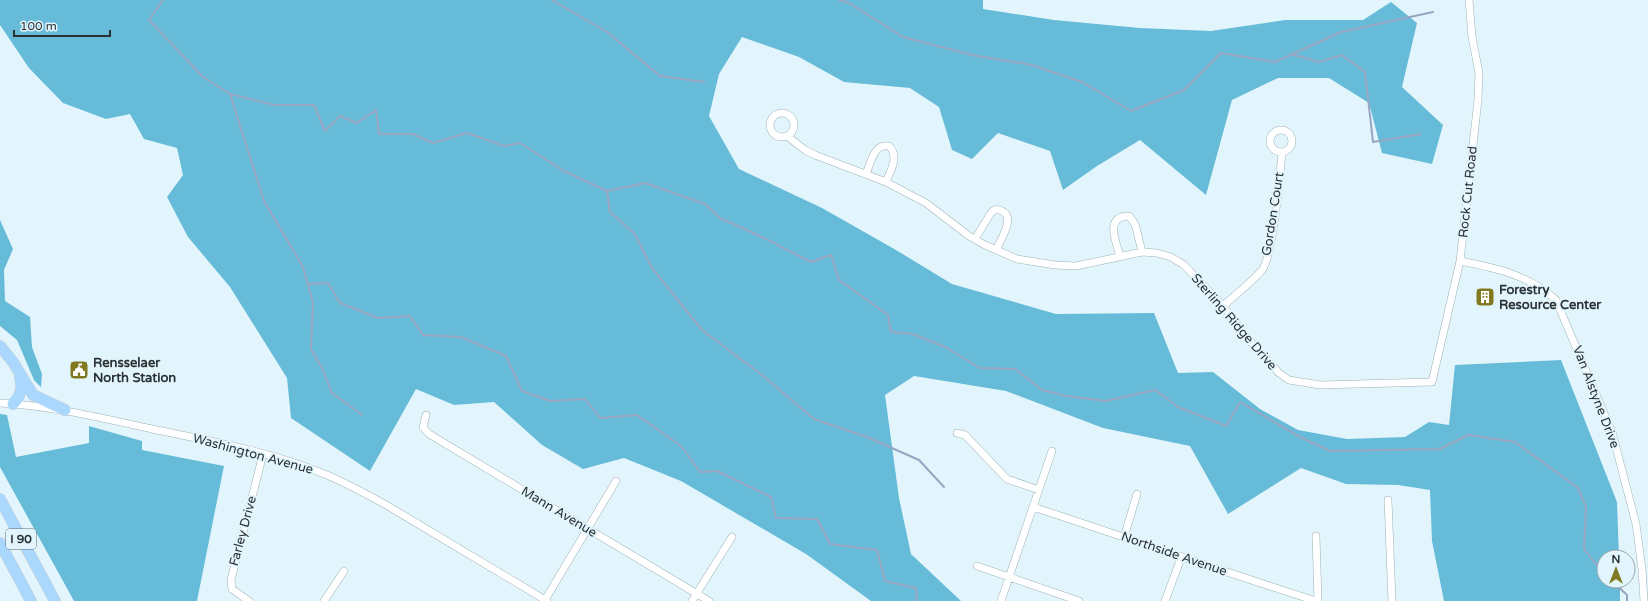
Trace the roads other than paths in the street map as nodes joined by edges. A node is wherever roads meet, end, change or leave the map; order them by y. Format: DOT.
graph roads {
  1 [pos="1469,0"];
  2 [pos="787,136"];
  3 [pos="1282,152"];
  4 [pos="866,174"];
  5 [pos="886,182"];
  6 [pos="975,239"];
  7 [pos="996,250"];
  8 [pos="1142,252"];
  9 [pos="1120,256"];
  10 [pos="1460,261"];
  11 [pos="1223,306"];
  12 [pos="0,346"];
  13 [pos="18,370"];
  14 [pos="1432,382"];
  15 [pos="0,403"];
  16 [pos="13,404"];
  17 [pos="65,410"];
  18 [pos="426,415"];
  19 [pos="957,433"];
  20 [pos="1052,451"];
  21 [pos="263,454"];
  22 [pos="616,481"];
  23 [pos="1039,490"];
  24 [pos="1137,494"];
  25 [pos="0,499"];
  26 [pos="1388,500"];
  27 [pos="1033,507"];
  28 [pos="587,528"];
  29 [pos="1316,536"];
  30 [pos="732,537"];
  31 [pos="1124,537"];
  32 [pos="0,543"];
  33 [pos="1181,558"];
  34 [pos="977,566"];
  35 [pos="344,571"];
  36 [pos="1010,577"];
  37 [pos="697,594"];
  38 [pos="546,600"];
  39 [pos="31,601"];
  40 [pos="55,601"];
  41 [pos="249,601"];
  42 [pos="324,601"];
  43 [pos="692,601"];
  44 [pos="709,601"];
  45 [pos="1001,601"];
  46 [pos="1078,601"];
  47 [pos="1165,601"];
  48 [pos="1317,601"];
  49 [pos="1392,601"];
  50 [pos="1644,601"];
  1 -- 10 [label="street, Rock Cut Road"];
  2 -- 4 [label="street, Sterling Ridge Drive"];
  3 -- 11 [label="street, Gordon Court"];
  4 -- 5 [label="street, Sterling Ridge Drive"];
  4 -- 5 [label="street"];
  5 -- 6 [label="street, Sterling Ridge Drive"];
  6 -- 7 [label="street, Sterling Ridge Drive"];
  6 -- 7 [label="street"];
  7 -- 9 [label="street, Sterling Ridge Drive"];
  8 -- 9 [label="street, Sterling Ridge Drive"];
  8 -- 9 [label="street"];
  8 -- 11 [label="street, Sterling Ridge Drive"];
  10 -- 14 [label="street, Rock Cut Road"];
  10 -- 50 [label="street, Van Alstyne Drive"];
  11 -- 14 [label="street, Sterling Ridge Drive"];
  12 -- 13 [label="highway"];
  13 -- 16 [label="highway"];
  13 -- 17 [label="highway"];
  15 -- 16 [label="street, Washington Avenue"];
  16 -- 17 [label="street, Washington Avenue"];
  17 -- 21 [label="street, Washington Avenue"];
  18 -- 28 [label="street, Mann Avenue"];
  19 -- 23 [label="street"];
  20 -- 23 [label="street"];
  21 -- 38 [label="street, Washington Avenue"];
  21 -- 41 [label="street, Farley Drive"];
  22 -- 28 [label="street"];
  23 -- 27 [label="street"];
  24 -- 31 [label="street"];
  25 -- 40 [label="highway, I 90"];
  26 -- 49 [label="street"];
  27 -- 31 [label="street, Northside Avenue"];
  27 -- 36 [label="street"];
  28 -- 37 [label="street, Mann Avenue"];
  28 -- 38 [label="street"];
  29 -- 48 [label="street"];
  30 -- 37 [label="street"];
  31 -- 33 [label="street, Northside Avenue"];
  32 -- 39 [label="highway, I 90"];
  33 -- 47 [label="street"];
  33 -- 48 [label="street, Northside Avenue"];
  34 -- 36 [label="street"];
  35 -- 42 [label="street"];
  36 -- 45 [label="street"];
  36 -- 46 [label="street"];
  37 -- 43 [label="street"];
  37 -- 44 [label="street, Mann Avenue"];
}
